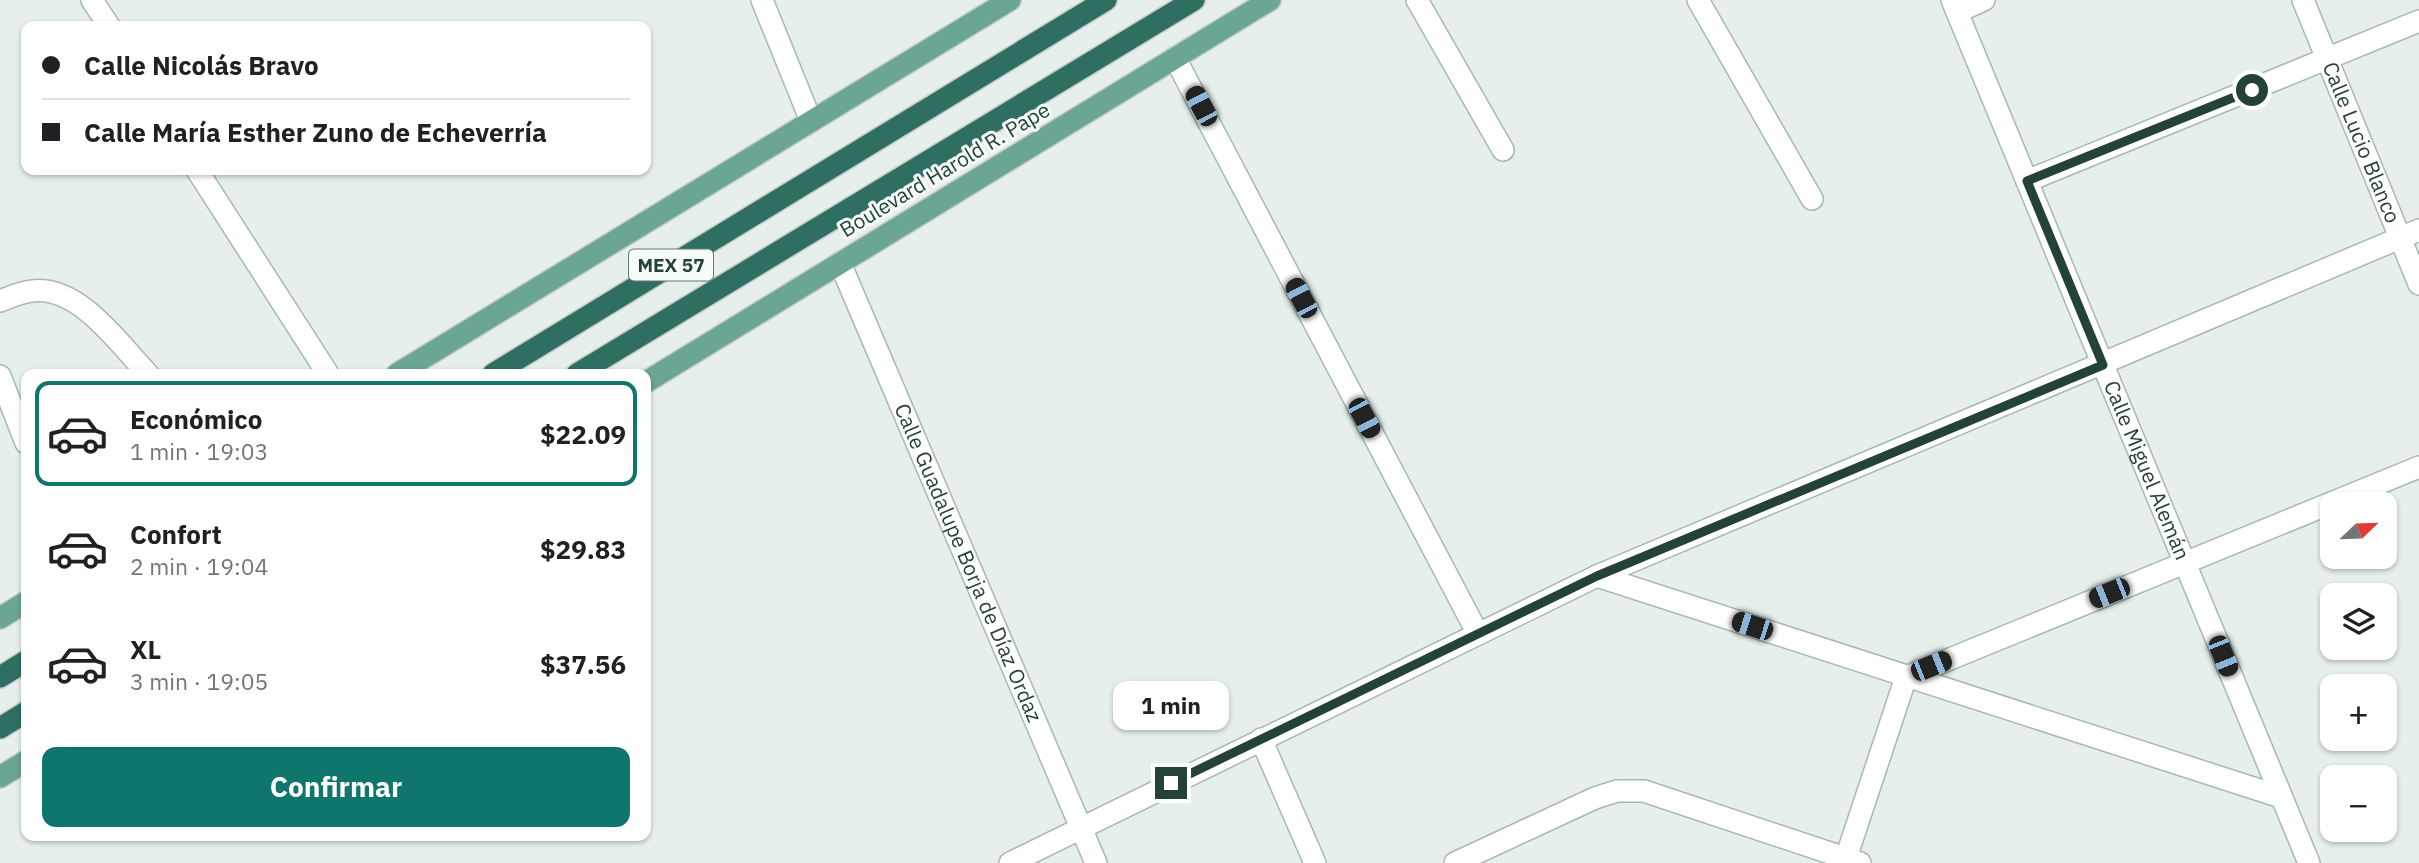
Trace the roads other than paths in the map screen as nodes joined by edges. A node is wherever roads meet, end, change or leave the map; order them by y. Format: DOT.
graph roads {
  1 [pos="92,0"];
  2 [pos="762,0"];
  3 [pos="1010,0"];
  4 [pos="1106,0"];
  5 [pos="1194,0"];
  6 [pos="1270,0"];
  7 [pos="1416,0"];
  8 [pos="1698,0"];
  9 [pos="1984,0"];
  10 [pos="2303,0"];
  11 [pos="1954,6"];
  12 [pos="106,21"];
  13 [pos="2419,21"];
  14 [pos="1175,58"];
  15 [pos="2327,60"];
  16 [pos="811,121"];
  17 [pos="1503,150"];
  18 [pos="200,175"];
  19 [pos="2027,181"];
  20 [pos="1812,199"];
  21 [pos="2410,234"];
  22 [pos="840,263"];
  23 [pos="2419,284"];
  24 [pos="0,300"];
  25 [pos="2103,365"];
  26 [pos="143,369"];
  27 [pos="325,369"];
  28 [pos="405,369"];
  29 [pos="501,369"];
  30 [pos="585,369"];
  31 [pos="0,376"];
  32 [pos="651,379"];
  33 [pos="21,430"];
  34 [pos="2419,467"];
  35 [pos="2185,562"];
  36 [pos="1597,576"];
  37 [pos="21,605"];
  38 [pos="0,618"];
  39 [pos="1478,634"];
  40 [pos="21,664"];
  41 [pos="0,677"];
  42 [pos="1906,677"];
  43 [pos="21,715"];
  44 [pos="0,728"];
  45 [pos="1261,739"];
  46 [pos="21,764"];
  47 [pos="0,777"];
  48 [pos="2281,797"];
  49 [pos="1080,827"];
  50 [pos="1853,861"];
  51 [pos="1010,863"];
  52 [pos="1096,863"];
  53 [pos="1315,863"];
  54 [pos="1455,863"];
  55 [pos="2309,863"];
  1 -- 12 [label="street"];
  2 -- 16 [label="street"];
  3 -- 16 [label="main road"];
  4 -- 29 [label="highway, MEX 57"];
  5 -- 30 [label="highway, Boulevard Harold R. Pape / MEX 57"];
  6 -- 14 [label="main road, Boulevard Harold R. Pape"];
  7 -- 17 [label="street"];
  8 -- 20 [label="street"];
  9 -- 11 [label="street"];
  10 -- 15 [label="street, Calle Lucio Blanco"];
  11 -- 19 [label="street, Calle Miguel Alemán"];
  13 -- 15 [label="street"];
  14 -- 22 [label="main road, Boulevard Harold R. Pape"];
  14 -- 39 [label="street"];
  15 -- 19 [label="street"];
  15 -- 21 [label="street, Calle Lucio Blanco"];
  16 -- 28 [label="main road"];
  18 -- 27 [label="street"];
  19 -- 25 [label="street, Calle Miguel Alemán"];
  21 -- 23 [label="street, Calle Lucio Blanco"];
  21 -- 25 [label="street"];
  22 -- 32 [label="main road, Boulevard Harold R. Pape"];
  22 -- 49 [label="street, Calle Guadalupe Borja de Díaz Ordaz"];
  24 -- 26 [label="street"];
  25 -- 35 [label="street, Calle Miguel Alemán"];
  25 -- 36 [label="street"];
  31 -- 33 [label="street"];
  34 -- 35 [label="street"];
  35 -- 42 [label="street"];
  35 -- 48 [label="street, Calle Miguel Alemán"];
  36 -- 39 [label="street"];
  36 -- 42 [label="street"];
  37 -- 38 [label="main road"];
  39 -- 45 [label="street"];
  40 -- 41 [label="highway"];
  42 -- 48 [label="street"];
  42 -- 50 [label="street"];
  43 -- 44 [label="highway"];
  45 -- 49 [label="street"];
  45 -- 53 [label="street"];
  46 -- 47 [label="main road"];
  48 -- 55 [label="street, Calle Miguel Alemán"];
  49 -- 51 [label="street"];
  49 -- 52 [label="street, Calle Guadalupe Borja de Díaz Ordaz"];
  50 -- 54 [label="street"];
}
